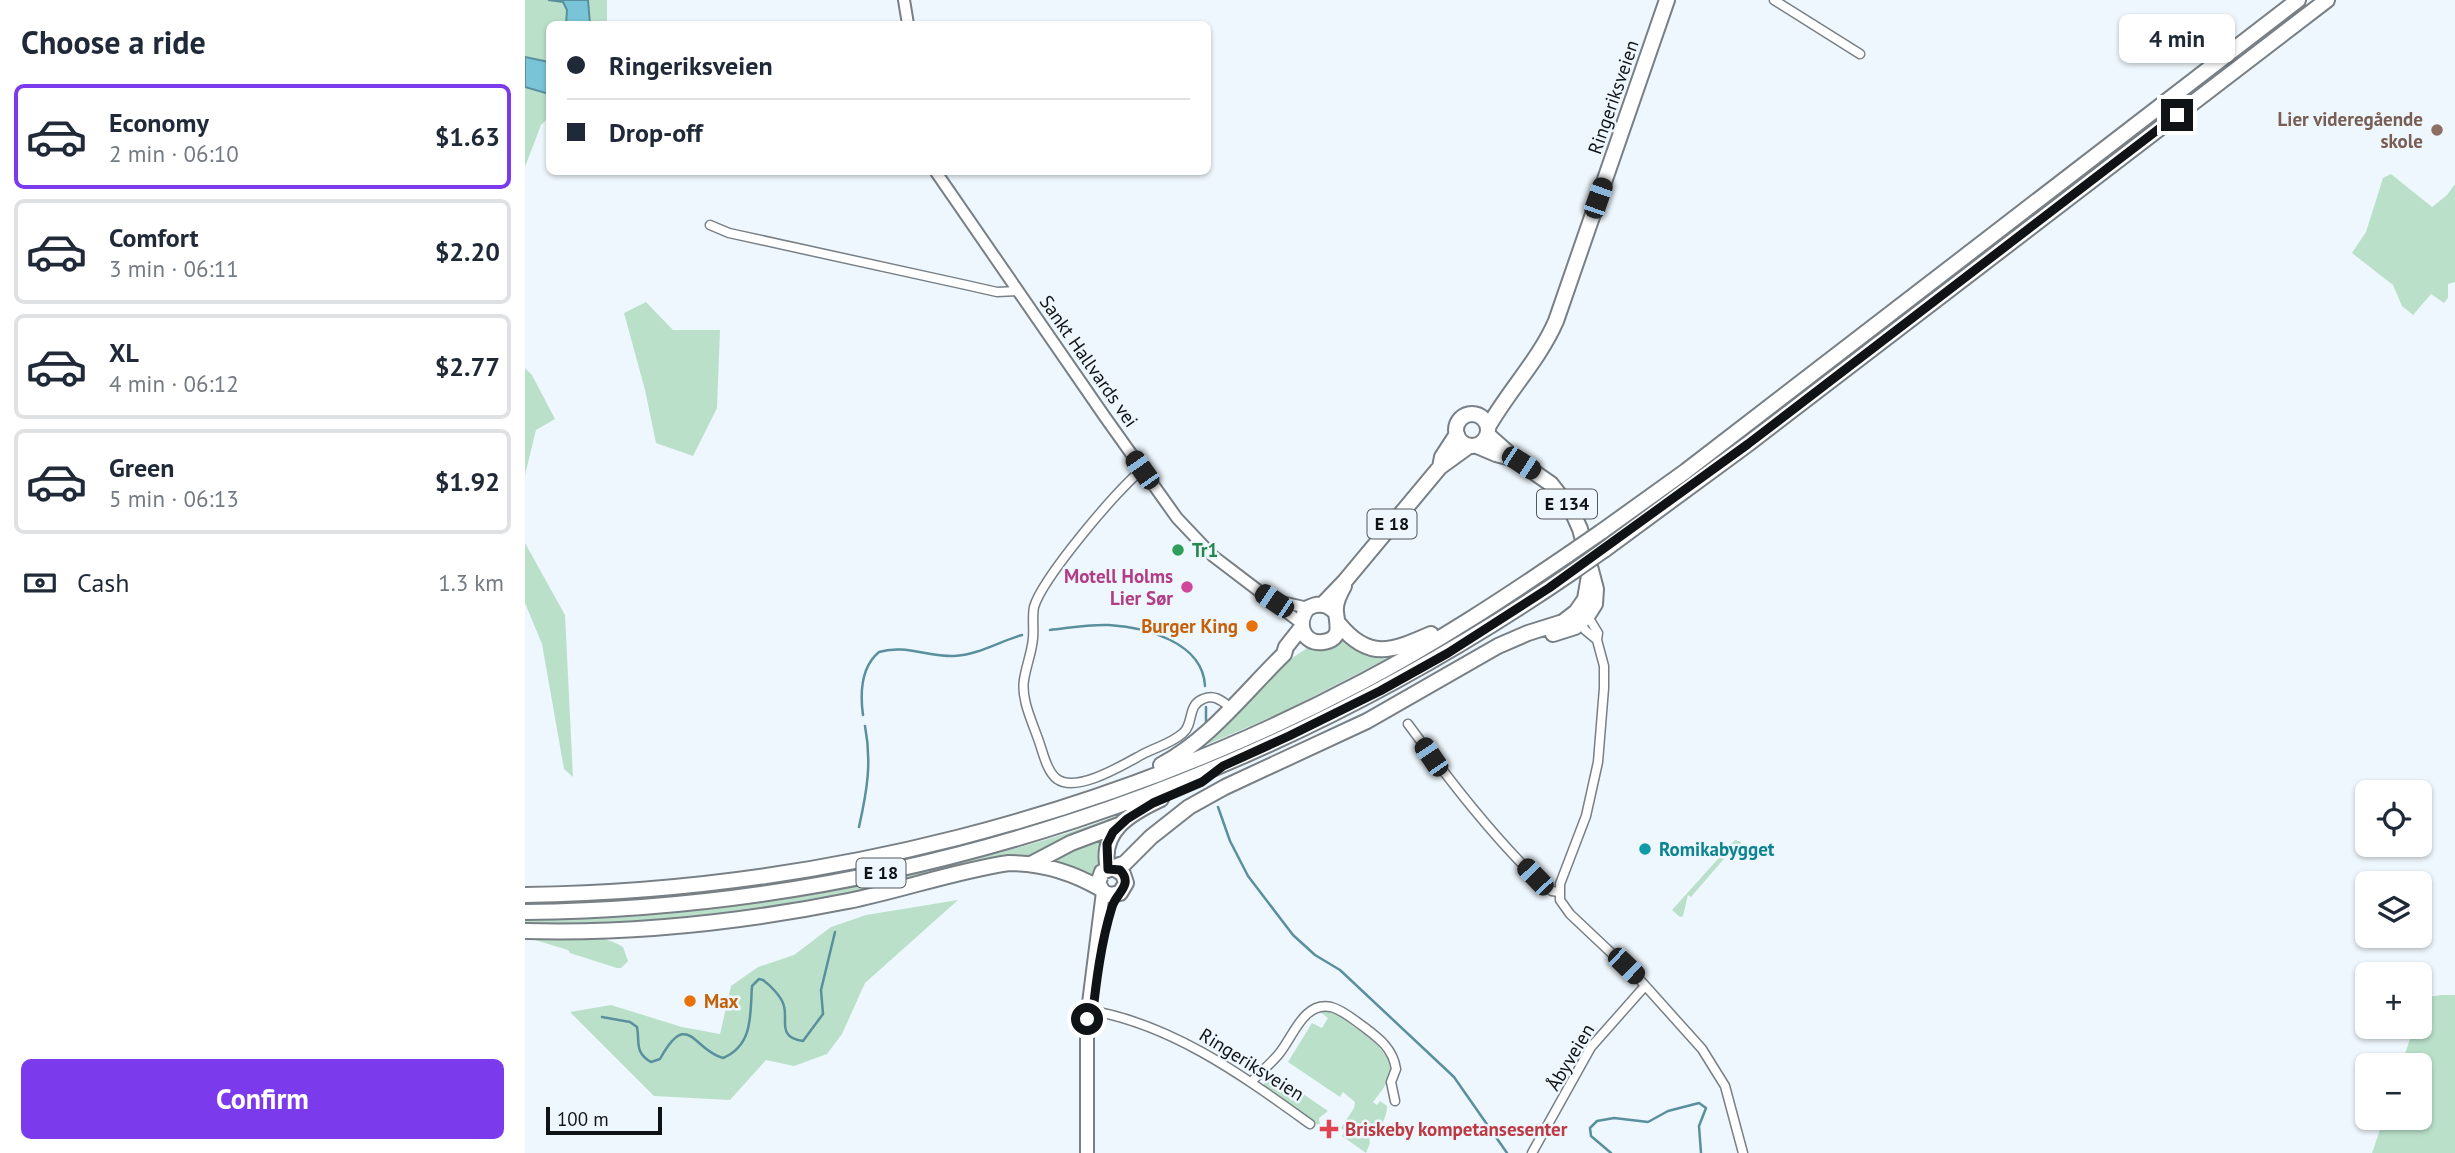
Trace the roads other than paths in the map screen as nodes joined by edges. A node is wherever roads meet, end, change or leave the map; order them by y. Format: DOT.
graph roads {
  1 [pos="904,0"];
  2 [pos="1667,0"];
  3 [pos="1773,0"];
  4 [pos="2298,0"];
  5 [pos="2327,0"];
  6 [pos="908,21"];
  7 [pos="1860,54"];
  8 [pos="938,175"];
  9 [pos="710,225"];
  10 [pos="1018,291"];
  11 [pos="1507,396"];
  12 [pos="1478,415"];
  13 [pos="1488,431"];
  14 [pos="1457,434"];
  15 [pos="1473,446"];
  16 [pos="1515,459"];
  17 [pos="1440,467"];
  18 [pos="1142,470"];
  19 [pos="1345,581"];
  20 [pos="1274,601"];
  21 [pos="1315,607"];
  22 [pos="1483,612"];
  23 [pos="1581,617"];
  24 [pos="1337,619"];
  25 [pos="1301,625"];
  26 [pos="1311,640"];
  27 [pos="1284,654"];
  28 [pos="1231,708"];
  29 [pos="1408,724"];
  30 [pos="1223,766"];
  31 [pos="1104,794"];
  32 [pos="1121,824"];
  33 [pos="1031,864"];
  34 [pos="1116,872"];
  35 [pos="1107,892"];
  36 [pos="1559,892"];
  37 [pos="525,895"];
  38 [pos="525,912"];
  39 [pos="525,931"];
  40 [pos="1645,985"];
  41 [pos="1090,1011"];
  42 [pos="1251,1082"];
  43 [pos="1395,1101"];
  44 [pos="1310,1124"];
  45 [pos="1087,1153"];
  46 [pos="1532,1153"];
  47 [pos="1743,1153"];
  1 -- 6 [label="main road"];
  2 -- 11 [label="highway, Ringeriksveien"];
  3 -- 7 [label="street"];
  4 -- 22 [label="highway, E 18, bridge"];
  5 -- 30 [label="highway, E 18, bridge"];
  8 -- 10 [label="main road, Sankt Hallvards vei"];
  9 -- 10 [label="street, Sankt Hallvards vei"];
  10 -- 18 [label="main road, Sankt Hallvards vei"];
  11 -- 12 [label="highway, Ringeriksveien"];
  11 -- 13 [label="highway, Ringeriksveien"];
  12 -- 13 [label="highway, E 134"];
  12 -- 14 [label="highway"];
  13 -- 15 [label="highway"];
  13 -- 16 [label="highway, E 134"];
  14 -- 15 [label="highway, E 134"];
  14 -- 17 [label="highway, E 18"];
  15 -- 16 [label="highway, E 134"];
  15 -- 17 [label="highway, E 18"];
  16 -- 23 [label="highway, E 134"];
  17 -- 19 [label="highway, E 18"];
  18 -- 20 [label="main road, Sankt Hallvards vei"];
  18 -- 28 [label="street"];
  19 -- 21 [label="highway, E 18"];
  19 -- 24 [label="highway, E 18"];
  20 -- 21 [label="main road, Sankt Hallvards vei"];
  20 -- 25 [label="main road, Sankt Hallvards vei"];
  21 -- 24 [label="highway, E 18"];
  21 -- 25 [label="highway, E 18"];
  22 -- 24 [label="highway, E 18"];
  22 -- 31 [label="highway, E 18"];
  23 -- 34 [label="highway"];
  23 -- 36 [label="street"];
  24 -- 26 [label="highway, E 18"];
  25 -- 26 [label="highway"];
  25 -- 27 [label="highway, E 18"];
  26 -- 27 [label="highway, E 18"];
  27 -- 28 [label="highway, E 18"];
  28 -- 31 [label="highway, E 18"];
  29 -- 36 [label="street"];
  30 -- 32 [label="highway, E 18"];
  30 -- 38 [label="highway, E 18"];
  31 -- 37 [label="highway, E 18"];
  32 -- 33 [label="highway, E 18"];
  32 -- 34 [label="highway"];
  33 -- 35 [label="highway, E 18"];
  33 -- 39 [label="highway, E 18"];
  34 -- 35 [label="highway"];
  34 -- 35 [label="highway"];
  35 -- 41 [label="main road"];
  36 -- 40 [label="street"];
  40 -- 46 [label="street, Åbyveien"];
  40 -- 47 [label="street"];
  41 -- 42 [label="street, Ringeriksveien"];
  41 -- 45 [label="main road"];
  42 -- 43 [label="street"];
  42 -- 44 [label="street, Ringeriksveien"];
}
